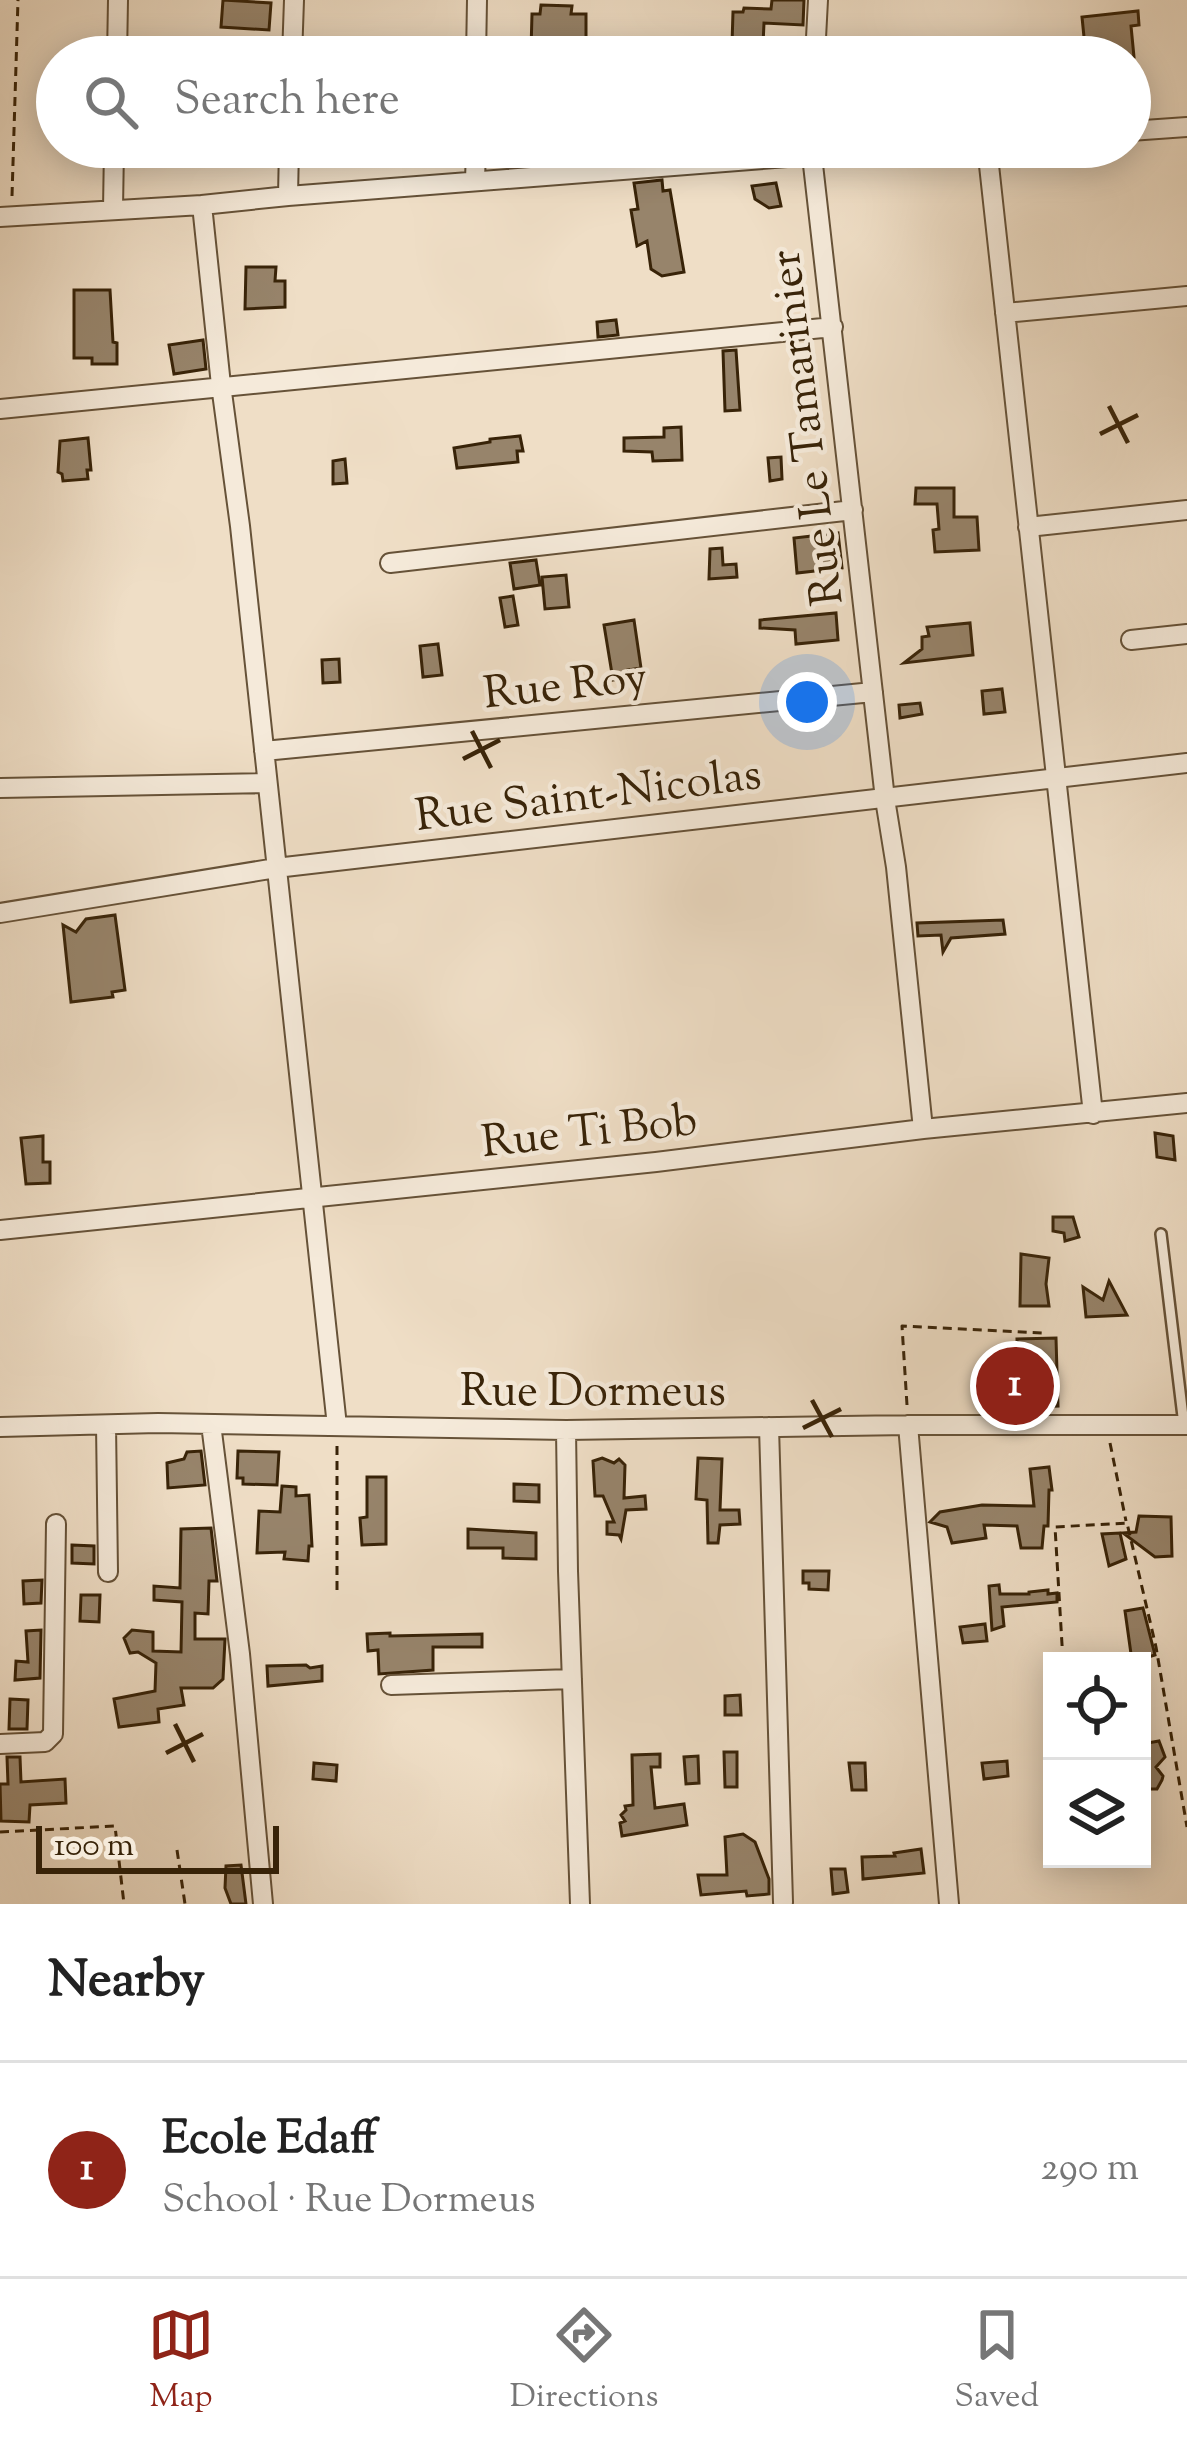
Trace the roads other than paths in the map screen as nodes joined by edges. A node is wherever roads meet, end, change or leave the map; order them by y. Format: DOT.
graph roads {
  1 [pos="118,0"];
  2 [pos="294,0"];
  3 [pos="477,0"];
  4 [pos="818,0"];
  5 [pos="117,36"];
  6 [pos="293,36"];
  7 [pos="476,36"];
  8 [pos="816,36"];
  9 [pos="1187,127"];
  10 [pos="1151,130"];
  11 [pos="114,168"];
  12 [pos="289,168"];
  13 [pos="475,168"];
  14 [pos="627,168"];
  15 [pos="813,168"];
  16 [pos="989,168"];
  17 [pos="475,182"];
  18 [pos="288,196"];
  19 [pos="202,205"];
  20 [pos="113,209"];
  21 [pos="6,216"];
  22 [pos="1187,296"];
  23 [pos="1005,313"];
  24 [pos="833,327"];
  25 [pos="221,385"];
  26 [pos="0,409"];
  27 [pos="1187,510"];
  28 [pos="853,511"];
  29 [pos="1028,526"];
  30 [pos="390,563"];
  31 [pos="1187,634"];
  32 [pos="1131,640"];
  33 [pos="873,692"];
  34 [pos="264,751"];
  35 [pos="1187,763"];
  36 [pos="1056,779"];
  37 [pos="267,784"];
  38 [pos="0,788"];
  39 [pos="885,799"];
  40 [pos="276,868"];
  41 [pos="0,913"];
  42 [pos="1187,1103"];
  43 [pos="1093,1114"];
  44 [pos="923,1129"];
  45 [pos="312,1198"];
  46 [pos="0,1230"];
  47 [pos="1161,1234"];
  48 [pos="106,1424"];
  49 [pos="212,1424"];
  50 [pos="908,1425"];
  51 [pos="1185,1425"];
  52 [pos="337,1426"];
  53 [pos="0,1427"];
  54 [pos="769,1427"];
  55 [pos="566,1430"];
  56 [pos="56,1524"];
  57 [pos="107,1572"];
  58 [pos="572,1679"];
  59 [pos="391,1685"];
  60 [pos="0,1744"];
  61 [pos="784,1902"];
  62 [pos="263,1904"];
  63 [pos="580,1904"];
  64 [pos="949,1904"];
  1 -- 5 [label="street"];
  2 -- 6 [label="street"];
  3 -- 7 [label="street"];
  4 -- 8 [label="street"];
  9 -- 10 [label="street"];
  11 -- 20 [label="street"];
  12 -- 18 [label="street"];
  13 -- 17 [label="street"];
  14 -- 17 [label="street"];
  15 -- 24 [label="street, Rue Le Tamarinier"];
  16 -- 23 [label="street"];
  17 -- 18 [label="street"];
  18 -- 19 [label="street"];
  19 -- 20 [label="street"];
  19 -- 25 [label="street"];
  20 -- 21 [label="street"];
  22 -- 23 [label="street"];
  23 -- 29 [label="street"];
  24 -- 25 [label="street"];
  24 -- 28 [label="street, Rue Le Tamarinier"];
  25 -- 26 [label="street"];
  25 -- 34 [label="street"];
  27 -- 29 [label="street"];
  28 -- 30 [label="street"];
  28 -- 33 [label="street, Rue Le Tamarinier"];
  29 -- 36 [label="street"];
  31 -- 32 [label="street"];
  33 -- 34 [label="street, Rue Roy"];
  33 -- 39 [label="street, Rue Le Tamarinier"];
  34 -- 37 [label="street"];
  35 -- 36 [label="street, Rue Saint-Nicolas"];
  36 -- 39 [label="street, Rue Saint-Nicolas"];
  36 -- 43 [label="street"];
  37 -- 38 [label="street"];
  37 -- 40 [label="street"];
  39 -- 40 [label="street, Rue Saint-Nicolas"];
  39 -- 44 [label="street, Rue Le Tamarinier"];
  40 -- 41 [label="street, Rue Saint-Nicolas"];
  40 -- 45 [label="street"];
  42 -- 43 [label="street, Rue Ti Bob"];
  43 -- 44 [label="street, Rue Ti Bob"];
  44 -- 45 [label="street, Rue Ti Bob"];
  45 -- 46 [label="street, Rue Ti Bob"];
  45 -- 52 [label="street"];
  47 -- 51 [label="lane"];
  48 -- 49 [label="street, Rue Dormeus"];
  48 -- 53 [label="street, Rue Dormeus"];
  48 -- 57 [label="street"];
  49 -- 52 [label="street, Rue Dormeus"];
  49 -- 62 [label="street"];
  50 -- 51 [label="street, Rue Dormeus"];
  50 -- 54 [label="street, Rue Dormeus"];
  50 -- 64 [label="street"];
  52 -- 55 [label="street, Rue Dormeus"];
  54 -- 55 [label="street, Rue Dormeus"];
  54 -- 61 [label="street"];
  55 -- 58 [label="street"];
  56 -- 60 [label="street"];
  58 -- 59 [label="street"];
  58 -- 63 [label="street"];
}
